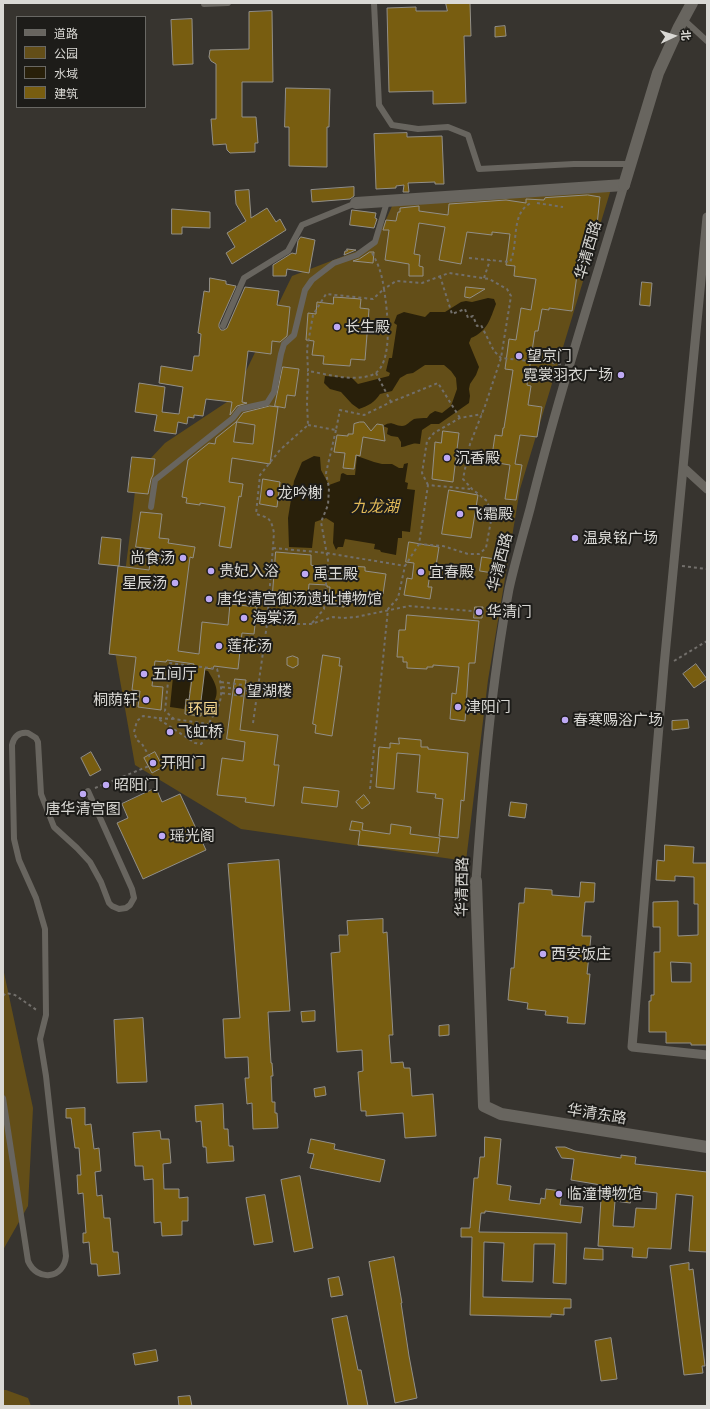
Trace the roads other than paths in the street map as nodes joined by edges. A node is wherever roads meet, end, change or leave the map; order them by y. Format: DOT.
graph roads {
  1 [pos="228,3"];
  2 [pos="374,3"];
  3 [pos="692,3"];
  4 [pos="204,4"];
  5 [pos="683,19"];
  6 [pos="707,41"];
  7 [pos="629,164"];
  8 [pos="624,185"];
  9 [pos="387,202"];
  10 [pos="356,203"];
  11 [pos="707,217"];
  12 [pos="223,326"];
  13 [pos="684,468"];
  14 [pos="707,489"];
  15 [pos="151,507"];
  16 [pos="88,791"];
  17 [pos="476,881"];
  18 [pos="707,1055"];
  19 [pos="3,1098"];
  20 [pos="484,1106"];
  21 [pos="707,1147"];
  1 -- 4 [label="lane"];
  2 -- 7 [label="lane"];
  3 -- 5 [label="street, 华清西路"];
  5 -- 6 [label="lane"];
  5 -- 7 [label="street, 华清西路"];
  7 -- 8 [label="street, 华清西路"];
  8 -- 9 [label="street"];
  8 -- 17 [label="street, 华清西路"];
  9 -- 10 [label="street"];
  9 -- 15 [label="lane"];
  10 -- 12 [label="lane"];
  11 -- 13 [label="street"];
  13 -- 14 [label="street"];
  13 -- 18 [label="street"];
  16 -- 19 [label="lane"];
  17 -- 20 [label="street, 华清西路"];
  20 -- 21 [label="street, 华清东路"];
}
